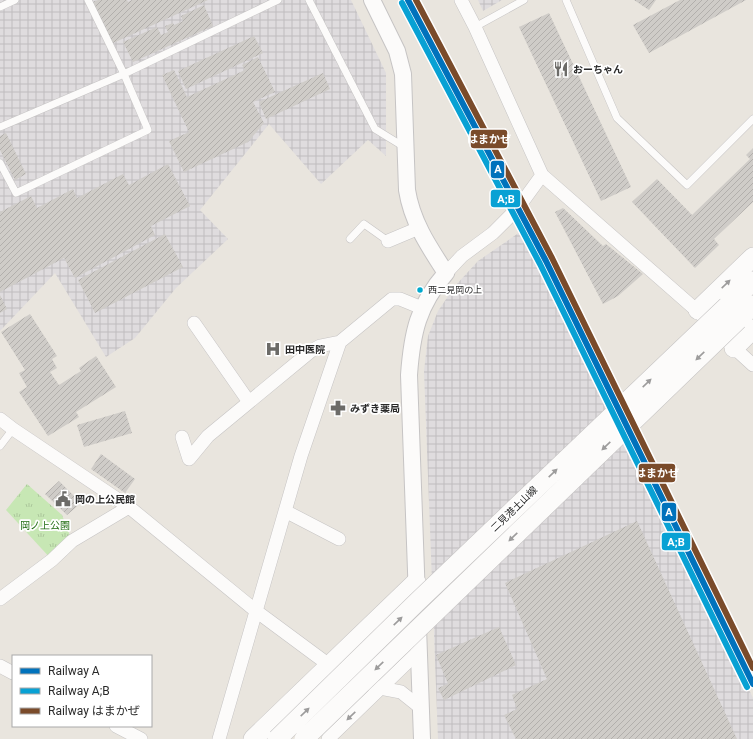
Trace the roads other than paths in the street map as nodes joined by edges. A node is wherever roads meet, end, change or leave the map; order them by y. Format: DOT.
graph roads {
  1 [pos="15,0"];
  2 [pos="88,0"];
  3 [pos="278,0"];
  4 [pos="309,0"];
  5 [pos="372,0"];
  6 [pos="524,0"];
  7 [pos="566,0"];
  8 [pos="465,1"];
  9 [pos="0,7"];
  10 [pos="475,27"];
  11 [pos="124,74"];
  12 [pos="753,120"];
  13 [pos="0,127"];
  14 [pos="406,148"];
  15 [pos="0,163"];
  16 [pos="542,175"];
  17 [pos="419,228"];
  18 [pos="350,240"];
  19 [pos="388,241"];
  20 [pos="753,257"];
  21 [pos="446,273"];
  22 [pos="753,281"];
  23 [pos="753,305"];
  24 [pos="422,308"];
  25 [pos="698,310"];
  26 [pos="739,318"];
  27 [pos="194,323"];
  28 [pos="340,342"];
  29 [pos="734,348"];
  30 [pos="753,365"];
  31 [pos="249,402"];
  32 [pos="0,419"];
  33 [pos="13,429"];
  34 [pos="182,437"];
  35 [pos="0,446"];
  36 [pos="129,507"];
  37 [pos="285,511"];
  38 [pos="339,539"];
  39 [pos="416,582"];
  40 [pos="0,599"];
  41 [pos="256,611"];
  42 [pos="419,651"];
  43 [pos="329,665"];
  44 [pos="0,666"];
  45 [pos="12,672"];
  46 [pos="380,688"];
  47 [pos="421,708"];
  48 [pos="118,727"];
  49 [pos="141,739"];
  50 [pos="219,739"];
  51 [pos="253,739"];
  52 [pos="277,739"];
  53 [pos="304,739"];
  54 [pos="328,739"];
  55 [pos="422,739"];
  1 -- 9 [label="lane"];
  2 -- 11 [label="lane"];
  3 -- 11 [label="lane"];
  4 -- 14 [label="lane"];
  5 -- 14 [label="street"];
  6 -- 10 [label="lane"];
  7 -- 12 [label="lane"];
  8 -- 10 [label="street"];
  10 -- 16 [label="street"];
  11 -- 13 [label="lane"];
  11 -- 15 [label="lane"];
  14 -- 17 [label="street"];
  16 -- 21 [label="street"];
  16 -- 25 [label="street"];
  17 -- 19 [label="street"];
  17 -- 21 [label="street"];
  18 -- 19 [label="lane"];
  25 -- 20 [label="main road, one-way"];
  21 -- 24 [label="street"];
  22 -- 26 [label="main road, 二見港土山線"];
  23 -- 26 [label="main road, 二見港土山線"];
  24 -- 28 [label="street"];
  24 -- 39 [label="street"];
  25 -- 29 [label="street"];
  26 -- 29 [label="main road"];
  52 -- 26 [label="main road, 二見港土山線, one-way, bridge"];
  26 -- 53 [label="main road, 二見港土山線, one-way, bridge"];
  27 -- 31 [label="street"];
  28 -- 31 [label="street"];
  28 -- 37 [label="street"];
  29 -- 30 [label="street"];
  31 -- 34 [label="street"];
  32 -- 33 [label="street"];
  33 -- 35 [label="lane"];
  33 -- 36 [label="street"];
  36 -- 40 [label="street"];
  36 -- 41 [label="street"];
  37 -- 38 [label="street"];
  37 -- 41 [label="street"];
  39 -- 42 [label="street"];
  39 -- 43 [label="main road"];
  41 -- 43 [label="street"];
  41 -- 50 [label="street"];
  42 -- 46 [label="street"];
  42 -- 47 [label="street"];
  43 -- 46 [label="street"];
  43 -- 51 [label="main road"];
  44 -- 45 [label="street"];
  46 -- 47 [label="street"];
  46 -- 54 [label="street, one-way"];
  47 -- 55 [label="street"];
  48 -- 49 [label="street"];
}
